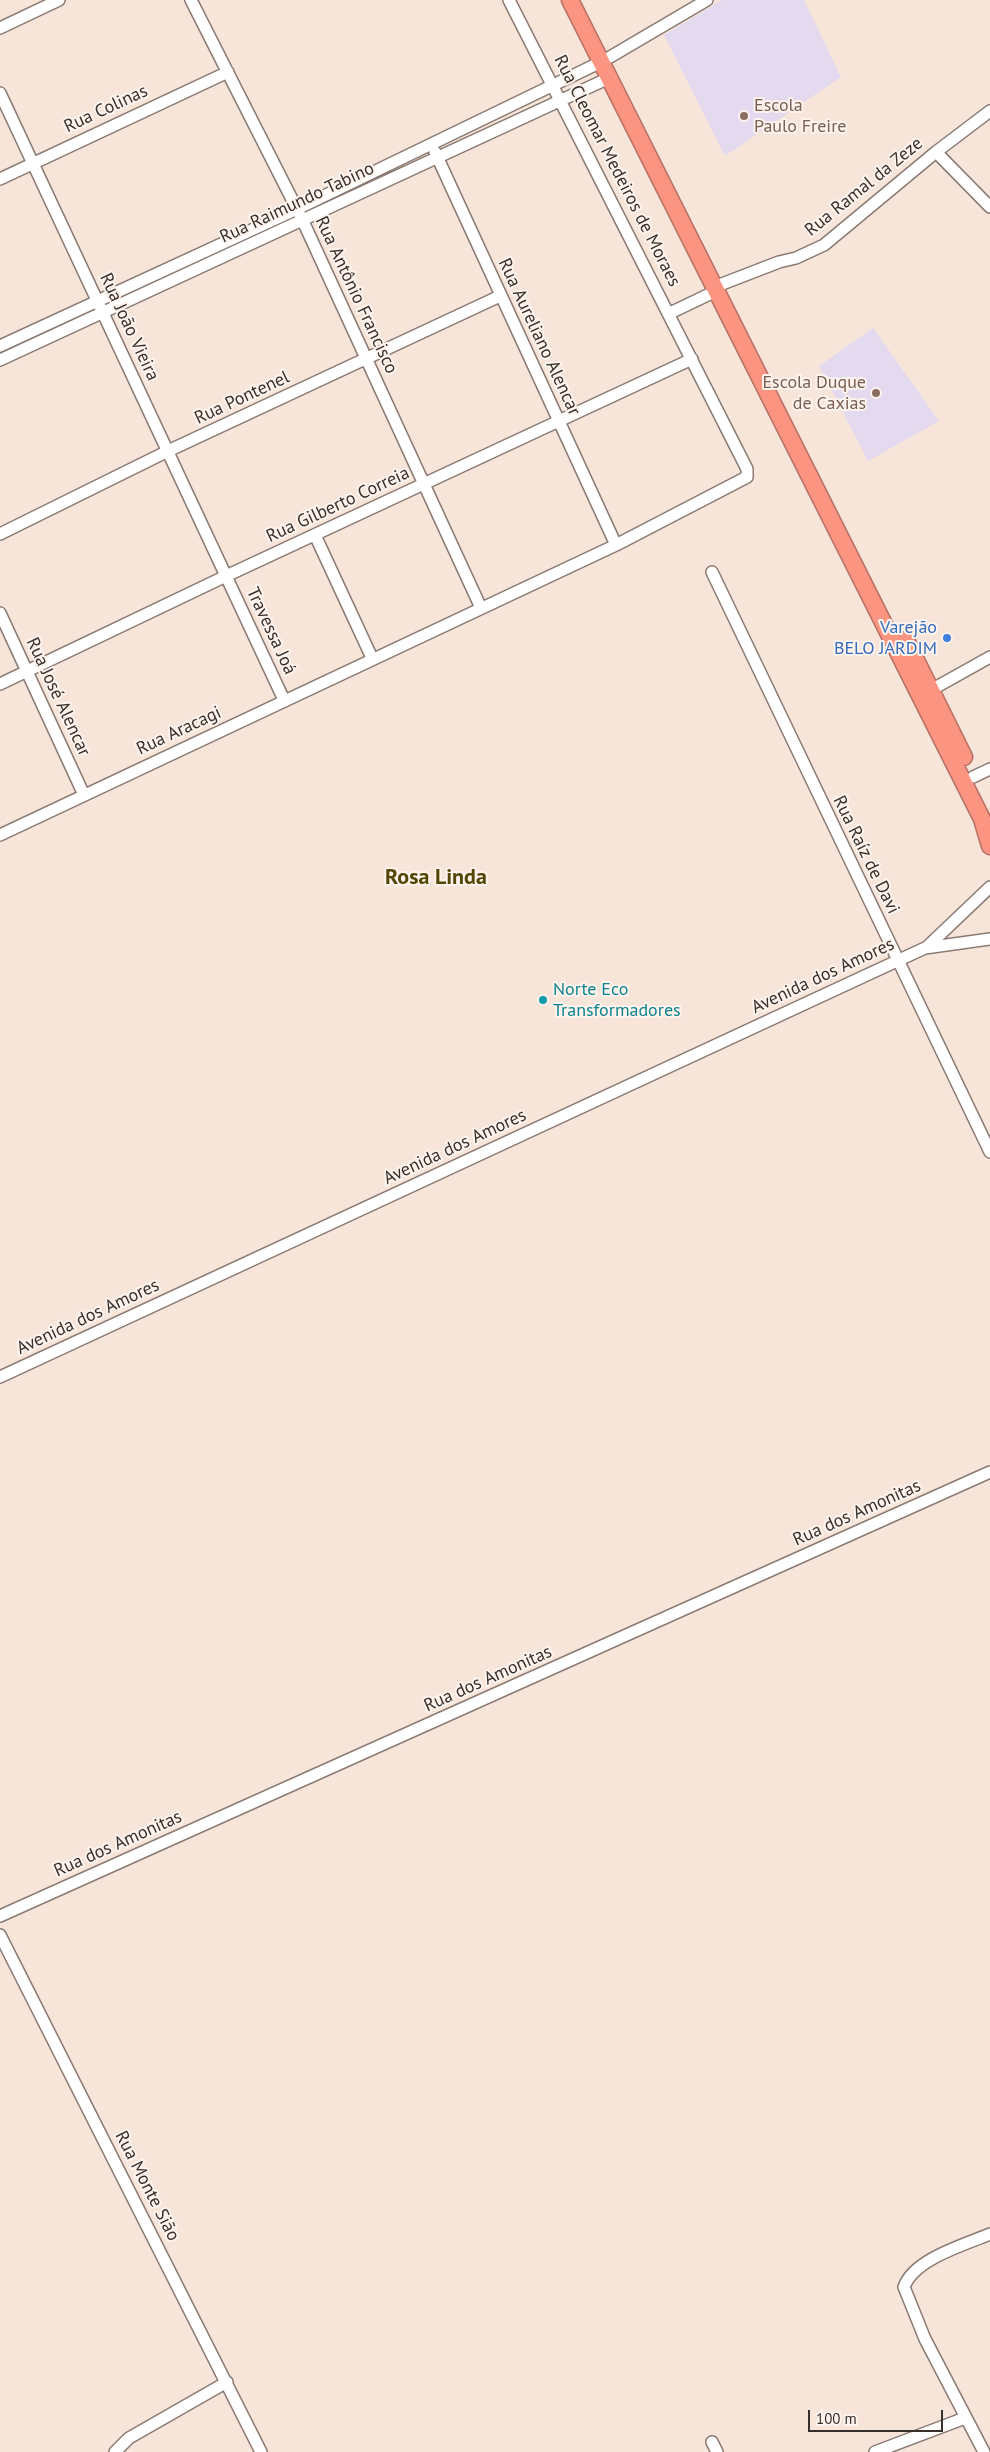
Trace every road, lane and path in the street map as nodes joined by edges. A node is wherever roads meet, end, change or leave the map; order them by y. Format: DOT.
graph roads {
  1 [pos="59,0"];
  2 [pos="191,0"];
  3 [pos="509,0"];
  4 [pos="570,0"];
  5 [pos="581,0"];
  6 [pos="707,0"];
  7 [pos="0,28"];
  8 [pos="605,60"];
  9 [pos="228,72"];
  10 [pos="609,78"];
  11 [pos="553,85"];
  12 [pos="0,93"];
  13 [pos="561,101"];
  14 [pos="990,111"];
  15 [pos="431,144"];
  16 [pos="936,152"];
  17 [pos="437,157"];
  18 [pos="33,163"];
  19 [pos="0,178"];
  20 [pos="990,207"];
  21 [pos="297,208"];
  22 [pos="302,219"];
  23 [pos="210,249"];
  24 [pos="215,260"];
  25 [pos="719,288"];
  26 [pos="500,296"];
  27 [pos="98,301"];
  28 [pos="104,312"];
  29 [pos="670,313"];
  30 [pos="0,346"];
  31 [pos="366,359"];
  32 [pos="692,359"];
  33 [pos="0,360"];
  34 [pos="559,420"];
  35 [pos="168,451"];
  36 [pos="423,484"];
  37 [pos="0,534"];
  38 [pos="315,535"];
  39 [pos="616,545"];
  40 [pos="712,572"];
  41 [pos="226,576"];
  42 [pos="482,608"];
  43 [pos="0,613"];
  44 [pos="372,658"];
  45 [pos="990,658"];
  46 [pos="27,672"];
  47 [pos="0,684"];
  48 [pos="931,690"];
  49 [pos="284,700"];
  50 [pos="990,769"];
  51 [pos="973,777"];
  52 [pos="84,795"];
  53 [pos="990,811"];
  54 [pos="0,834"];
  55 [pos="990,846"];
  56 [pos="990,887"];
  57 [pos="990,939"];
  58 [pos="925,948"];
  59 [pos="898,961"];
  60 [pos="990,1152"];
  61 [pos="0,1378"];
  62 [pos="990,1472"];
  63 [pos="0,1916"];
  64 [pos="0,1935"];
  65 [pos="990,2234"];
  66 [pos="227,2382"];
  67 [pos="965,2418"];
  68 [pos="115,2452"];
  69 [pos="261,2452"];
  70 [pos="875,2452"];
  71 [pos="984,2452"];
  1 -- 7 [label="street"];
  2 -- 9 [label="street, Rua Antônio Francisco"];
  3 -- 11 [label="street, Rua Cleomar Medeiros de Moraes"];
  4 -- 8 [label="highway"];
  5 -- 8 [label="highway"];
  6 -- 8 [label="street, Rua Raimundo Tabino"];
  8 -- 10 [label="highway"];
  8 -- 11 [label="street, Rua Raimundo Tabino"];
  8 -- 25 [label="highway"];
  9 -- 18 [label="street, Rua Colinas"];
  9 -- 21 [label="street, Rua Antônio Francisco"];
  10 -- 13 [label="street, Rua Raimundo Tabino"];
  10 -- 25 [label="highway"];
  11 -- 13 [label="street, Rua Cleomar Medeiros de Moraes"];
  11 -- 15 [label="street, Rua Raimundo Tabino"];
  12 -- 18 [label="street, Rua João Vieira"];
  13 -- 17 [label="street, Rua Raimundo Tabino"];
  13 -- 29 [label="street, Rua Cleomar Medeiros de Moraes"];
  14 -- 16 [label="street, Rua Ramal da Zeze"];
  15 -- 17 [label="street, Rua Aureliano Alencar"];
  15 -- 21 [label="street, Rua Raimundo Tabino"];
  16 -- 20 [label="street"];
  16 -- 25 [label="street, Rua Ramal da Zeze"];
  17 -- 22 [label="street, Rua Raimundo Tabino"];
  17 -- 26 [label="street, Rua Aureliano Alencar"];
  18 -- 19 [label="street, Rua Colinas"];
  18 -- 27 [label="street, Rua João Vieira"];
  21 -- 22 [label="street, Rua Antônio Francisco"];
  21 -- 23 [label="street, Rua Raimundo Tabino"];
  22 -- 24 [label="street, Rua Raimundo Tabino"];
  22 -- 31 [label="street, Rua Antônio Francisco"];
  23 -- 24 [label="street"];
  23 -- 27 [label="street, Rua Raimundo Tabino"];
  24 -- 28 [label="street, Rua Raimundo Tabino"];
  25 -- 29 [label="street, Rua Ramal da Zeze"];
  25 -- 48 [label="highway"];
  25 -- 55 [label="highway"];
  26 -- 31 [label="street, Rua Pontenel"];
  26 -- 34 [label="street, Rua Aureliano Alencar"];
  27 -- 28 [label="street, Rua João Vieira"];
  27 -- 30 [label="street, Rua Raimundo Tabino"];
  28 -- 33 [label="street, Rua Raimundo Tabino"];
  28 -- 35 [label="street, Rua João Vieira"];
  29 -- 32 [label="street, Rua Cleomar Medeiros de Moraes"];
  31 -- 35 [label="street, Rua Pontenel"];
  31 -- 36 [label="street, Rua Antônio Francisco"];
  32 -- 34 [label="street, Rua Gilberto Correia"];
  32 -- 39 [label="street"];
  34 -- 36 [label="street, Rua Gilberto Correia"];
  34 -- 39 [label="street, Rua Aureliano Alencar"];
  35 -- 37 [label="street, Rua Pontenel"];
  35 -- 41 [label="street, Rua João Vieira"];
  36 -- 38 [label="street, Rua Gilberto Correia"];
  36 -- 42 [label="street, Rua Antônio Francisco"];
  38 -- 41 [label="street, Rua Gilberto Correia"];
  38 -- 44 [label="street"];
  39 -- 42 [label="street"];
  40 -- 59 [label="street, Rua Raíz de Davi"];
  41 -- 46 [label="street, Rua Gilberto Correia"];
  41 -- 49 [label="street, Travessa Joá"];
  42 -- 44 [label="street"];
  43 -- 46 [label="street, Rua José Alencar"];
  44 -- 49 [label="street, Rua Aracagi"];
  45 -- 48 [label="street"];
  46 -- 47 [label="street, Rua Gilberto Correia"];
  46 -- 52 [label="street, Rua José Alencar"];
  48 -- 51 [label="highway"];
  49 -- 52 [label="street, Rua Aracagi"];
  50 -- 51 [label="street"];
  51 -- 53 [label="highway"];
  52 -- 54 [label="street, Rua Aracagi"];
  56 -- 58 [label="street, Avenida dos Amores"];
  57 -- 58 [label="street, Avenida dos Amores"];
  58 -- 59 [label="street, Avenida dos Amores"];
  59 -- 60 [label="street, Rua Raíz de Davi"];
  59 -- 61 [label="street, Avenida dos Amores"];
  62 -- 63 [label="street, Rua dos Amonitas"];
  64 -- 66 [label="street, Rua Monte Sião"];
  65 -- 67 [label="street"];
  66 -- 68 [label="street"];
  66 -- 69 [label="street, Rua Monte Sião"];
  67 -- 70 [label="street"];
  67 -- 71 [label="street"];
}
